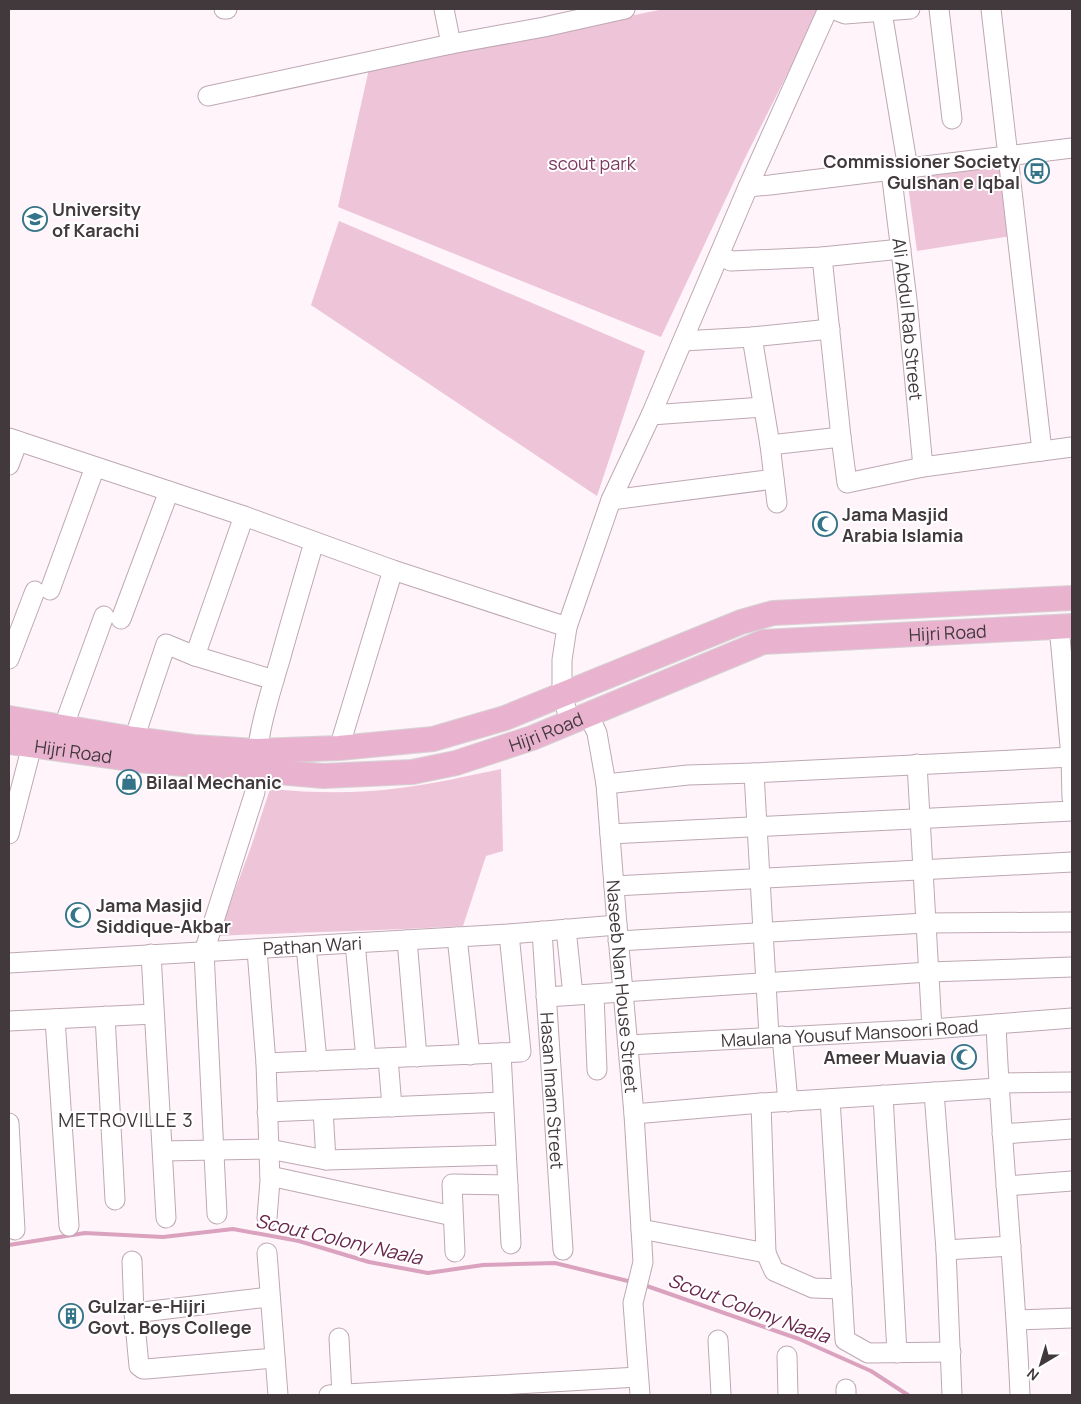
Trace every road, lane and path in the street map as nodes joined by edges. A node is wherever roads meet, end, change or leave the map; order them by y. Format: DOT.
graph roads {
  1 [pos="444,9"];
  2 [pos="625,9"];
  3 [pos="828,9"];
  4 [pos="832,9"];
  5 [pos="910,9"];
  6 [pos="939,9"];
  7 [pos="991,9"];
  8 [pos="882,12"];
  9 [pos="451,44"];
  10 [pos="208,96"];
  11 [pos="952,119"];
  12 [pos="1072,148"];
  13 [pos="1008,156"];
  14 [pos="899,170"];
  15 [pos="748,187"];
  16 [pos="900,249"];
  17 [pos="720,256"];
  18 [pos="822,256"];
  19 [pos="830,329"];
  20 [pos="752,337"];
  21 [pos="683,341"];
  22 [pos="763,408"];
  23 [pos="650,415"];
  24 [pos="841,437"];
  25 [pos="13,439"];
  26 [pos="770,445"];
  27 [pos="1072,447"];
  28 [pos="1042,451"];
  29 [pos="9,465"];
  30 [pos="95,467"];
  31 [pos="923,467"];
  32 [pos="774,478"];
  33 [pos="169,491"];
  34 [pos="612,500"];
  35 [pos="777,504"];
  36 [pos="244,516"];
  37 [pos="314,542"];
  38 [pos="393,570"];
  39 [pos="1072,598"];
  40 [pos="1066,626"];
  41 [pos="567,627"];
  42 [pos="195,656"];
  43 [pos="9,659"];
  44 [pos="274,680"];
  45 [pos="562,695"];
  46 [pos="9,718"];
  47 [pos="579,718"];
  48 [pos="63,728"];
  49 [pos="26,737"];
  50 [pos="134,739"];
  51 [pos="340,748"];
  52 [pos="1071,757"];
  53 [pos="255,761"];
  54 [pos="918,764"];
  55 [pos="754,774"];
  56 [pos="606,784"];
  57 [pos="1072,798"];
  58 [pos="1072,811"];
  59 [pos="920,819"];
  60 [pos="757,827"];
  61 [pos="9,834"];
  62 [pos="610,834"];
  63 [pos="1072,862"];
  64 [pos="923,870"];
  65 [pos="760,878"];
  66 [pos="614,886"];
  67 [pos="1072,922"];
  68 [pos="925,923"];
  69 [pos="566,929"];
  70 [pos="542,931"];
  71 [pos="618,933"];
  72 [pos="763,933"];
  73 [pos="509,934"];
  74 [pos="457,937"];
  75 [pos="407,940"];
  76 [pos="355,943"];
  77 [pos="306,946"];
  78 [pos="257,950"];
  79 [pos="204,952"];
  80 [pos="151,954"];
  81 [pos="9,964"];
  82 [pos="1072,967"];
  83 [pos="928,972"];
  84 [pos="766,982"];
  85 [pos="623,991"];
  86 [pos="594,994"];
  87 [pos="573,995"];
  88 [pos="546,998"];
  89 [pos="154,1014"];
  90 [pos="106,1016"];
  91 [pos="1072,1018"];
  92 [pos="55,1019"];
  93 [pos="9,1021"];
  94 [pos="996,1024"];
  95 [pos="932,1029"];
  96 [pos="776,1036"];
  97 [pos="628,1045"];
  98 [pos="501,1053"];
  99 [pos="470,1055"];
  100 [pos="417,1057"];
  101 [pos="388,1058"];
  102 [pos="366,1059"];
  103 [pos="317,1061"];
  104 [pos="266,1063"];
  105 [pos="597,1070"];
  106 [pos="1072,1082"];
  107 [pos="998,1086"];
  108 [pos="934,1092"];
  109 [pos="883,1095"];
  110 [pos="830,1099"];
  111 [pos="504,1102"];
  112 [pos="788,1102"];
  113 [pos="761,1103"];
  114 [pos="392,1107"];
  115 [pos="323,1110"];
  116 [pos="267,1112"];
  117 [pos="634,1114"];
  118 [pos="9,1123"];
  119 [pos="1072,1129"];
  120 [pos="1002,1134"];
  121 [pos="269,1149"];
  122 [pos="214,1150"];
  123 [pos="163,1151"];
  124 [pos="506,1155"];
  125 [pos="10,1160"];
  126 [pos="326,1160"];
  127 [pos="270,1176"];
  128 [pos="1072,1181"];
  129 [pos="508,1185"];
  130 [pos="1006,1186"];
  131 [pos="115,1200"];
  132 [pos="11,1202"];
  133 [pos="217,1214"];
  134 [pos="453,1216"];
  135 [pos="166,1218"];
  136 [pos="267,1218"];
  137 [pos="69,1226"];
  138 [pos="641,1229"];
  139 [pos="15,1230"];
  140 [pos="511,1244"];
  141 [pos="1011,1246"];
  142 [pos="563,1250"];
  143 [pos="946,1250"];
  144 [pos="455,1252"];
  145 [pos="267,1253"];
  146 [pos="766,1253"];
  147 [pos="132,1261"];
  148 [pos="842,1289"];
  149 [pos="269,1297"];
  150 [pos="134,1313"];
  151 [pos="1072,1318"];
  152 [pos="1017,1320"];
  153 [pos="339,1338"];
  154 [pos="718,1340"];
  155 [pos="951,1352"];
  156 [pos="897,1353"];
  157 [pos="787,1356"];
  158 [pos="275,1358"];
  159 [pos="639,1386"];
  160 [pos="278,1395"];
  161 [pos="342,1395"];
  162 [pos="721,1395"];
  163 [pos="788,1395"];
  164 [pos="952,1395"];
  165 [pos="1020,1395"];
  1 -- 9 [label="street"];
  2 -- 9 [label="street"];
  3 -- 15 [label="street, Naseeb Nan House Street"];
  4 -- 8 [label="street"];
  5 -- 8 [label="street"];
  6 -- 11 [label="street"];
  7 -- 13 [label="street"];
  8 -- 14 [label="street, Ali Abdul Rab Street"];
  9 -- 10 [label="street"];
  12 -- 13 [label="street"];
  13 -- 14 [label="street"];
  13 -- 28 [label="street"];
  14 -- 15 [label="street"];
  14 -- 16 [label="street, Ali Abdul Rab Street"];
  15 -- 17 [label="street, Naseeb Nan House Street"];
  16 -- 18 [label="street"];
  16 -- 31 [label="street, Ali Abdul Rab Street"];
  17 -- 18 [label="street"];
  17 -- 21 [label="street, Naseeb Nan House Street"];
  18 -- 19 [label="street"];
  19 -- 20 [label="street"];
  19 -- 24 [label="street"];
  20 -- 21 [label="street"];
  20 -- 22 [label="street"];
  21 -- 23 [label="street, Naseeb Nan House Street"];
  22 -- 23 [label="street"];
  22 -- 26 [label="street"];
  23 -- 34 [label="street, Naseeb Nan House Street"];
  24 -- 26 [label="street"];
  24 -- 31 [label="street"];
  25 -- 29 [label="street"];
  25 -- 30 [label="street"];
  26 -- 32 [label="street"];
  27 -- 28 [label="street"];
  28 -- 31 [label="street"];
  30 -- 33 [label="street"];
  30 -- 43 [label="street"];
  32 -- 34 [label="street"];
  32 -- 35 [label="street"];
  33 -- 36 [label="street"];
  33 -- 48 [label="street"];
  34 -- 41 [label="street, Naseeb Nan House Street"];
  36 -- 37 [label="street"];
  36 -- 42 [label="street"];
  37 -- 38 [label="street"];
  37 -- 44 [label="street"];
  38 -- 41 [label="street"];
  38 -- 51 [label="street"];
  39 -- 45 [label="main road, Hijri Road"];
  40 -- 47 [label="main road, Hijri Road"];
  40 -- 52 [label="street"];
  41 -- 45 [label="street, Naseeb Nan House Street"];
  42 -- 44 [label="street"];
  42 -- 50 [label="street"];
  44 -- 53 [label="street"];
  45 -- 47 [label="street, Naseeb Nan House Street"];
  45 -- 51 [label="main road, Hijri Road"];
  46 -- 49 [label="main road, Hijri Road"];
  47 -- 53 [label="main road, Hijri Road"];
  47 -- 56 [label="street, Naseeb Nan House Street"];
  48 -- 49 [label="main road, Hijri Road"];
  48 -- 50 [label="main road, Hijri Road"];
  49 -- 53 [label="main road, Hijri Road"];
  49 -- 61 [label="street"];
  50 -- 53 [label="main road, Hijri Road"];
  51 -- 53 [label="main road, Hijri Road"];
  52 -- 54 [label="street"];
  52 -- 57 [label="street"];
  53 -- 79 [label="street"];
  54 -- 55 [label="street"];
  54 -- 59 [label="street"];
  55 -- 56 [label="street"];
  55 -- 60 [label="street"];
  56 -- 62 [label="street, Naseeb Nan House Street"];
  58 -- 59 [label="street"];
  59 -- 60 [label="street"];
  59 -- 64 [label="street"];
  60 -- 62 [label="street"];
  60 -- 65 [label="street"];
  62 -- 66 [label="street, Naseeb Nan House Street"];
  63 -- 64 [label="street"];
  64 -- 65 [label="street"];
  64 -- 68 [label="street"];
  65 -- 66 [label="street"];
  65 -- 72 [label="street"];
  66 -- 71 [label="street, Naseeb Nan House Street"];
  67 -- 68 [label="street, Pathan Wari"];
  68 -- 72 [label="street, Pathan Wari"];
  68 -- 83 [label="street"];
  69 -- 70 [label="street, Pathan Wari"];
  69 -- 71 [label="street, Pathan Wari"];
  69 -- 87 [label="street"];
  70 -- 73 [label="street, Pathan Wari"];
  70 -- 88 [label="street, Hasan Imam Street"];
  71 -- 72 [label="street, Pathan Wari"];
  71 -- 85 [label="street, Naseeb Nan House Street"];
  72 -- 84 [label="street"];
  73 -- 74 [label="street, Pathan Wari"];
  73 -- 98 [label="street"];
  74 -- 75 [label="street, Pathan Wari"];
  74 -- 99 [label="street"];
  75 -- 76 [label="street, Pathan Wari"];
  75 -- 100 [label="street"];
  76 -- 77 [label="street, Pathan Wari"];
  76 -- 102 [label="street"];
  77 -- 78 [label="street, Pathan Wari"];
  77 -- 103 [label="street"];
  78 -- 79 [label="street, Pathan Wari"];
  78 -- 104 [label="street"];
  79 -- 80 [label="street, Pathan Wari"];
  79 -- 122 [label="street"];
  80 -- 81 [label="street, Pathan Wari"];
  80 -- 89 [label="street"];
  82 -- 83 [label="street"];
  83 -- 84 [label="street"];
  83 -- 95 [label="street"];
  84 -- 85 [label="street"];
  84 -- 96 [label="street"];
  85 -- 86 [label="street"];
  85 -- 97 [label="street, Naseeb Nan House Street"];
  86 -- 87 [label="street"];
  86 -- 105 [label="street"];
  87 -- 88 [label="street"];
  88 -- 142 [label="street, Hasan Imam Street"];
  89 -- 90 [label="street"];
  89 -- 123 [label="street"];
  90 -- 92 [label="street"];
  90 -- 131 [label="street"];
  91 -- 94 [label="street, Maulana Yousuf Mansoori Road"];
  92 -- 93 [label="street"];
  92 -- 137 [label="street"];
  94 -- 95 [label="street, Maulana Yousuf Mansoori Road"];
  94 -- 107 [label="street"];
  95 -- 96 [label="street, Maulana Yousuf Mansoori Road"];
  96 -- 97 [label="street, Maulana Yousuf Mansoori Road"];
  96 -- 112 [label="street"];
  97 -- 117 [label="street, Naseeb Nan House Street"];
  98 -- 99 [label="street"];
  98 -- 111 [label="street"];
  99 -- 100 [label="street"];
  100 -- 101 [label="street"];
  101 -- 102 [label="street"];
  101 -- 114 [label="street"];
  102 -- 103 [label="street"];
  103 -- 104 [label="street"];
  104 -- 116 [label="street"];
  106 -- 107 [label="street"];
  107 -- 108 [label="street"];
  107 -- 120 [label="street"];
  108 -- 109 [label="street"];
  108 -- 143 [label="street"];
  109 -- 110 [label="street"];
  109 -- 156 [label="street"];
  110 -- 112 [label="street"];
  110 -- 148 [label="street"];
  111 -- 114 [label="street"];
  111 -- 124 [label="street"];
  112 -- 113 [label="street"];
  113 -- 117 [label="street"];
  113 -- 146 [label="street"];
  114 -- 115 [label="street"];
  115 -- 116 [label="street"];
  115 -- 126 [label="street"];
  116 -- 121 [label="street"];
  117 -- 138 [label="street, Naseeb Nan House Street"];
  118 -- 125 [label="street"];
  119 -- 120 [label="street"];
  120 -- 130 [label="street"];
  121 -- 122 [label="street"];
  121 -- 126 [label="street"];
  121 -- 127 [label="street"];
  122 -- 123 [label="street"];
  122 -- 133 [label="street"];
  123 -- 135 [label="street"];
  124 -- 126 [label="street"];
  124 -- 129 [label="street"];
  125 -- 132 [label="street"];
  127 -- 134 [label="street"];
  127 -- 136 [label="street"];
  128 -- 130 [label="street"];
  129 -- 134 [label="street"];
  129 -- 140 [label="street"];
  130 -- 141 [label="street"];
  132 -- 139 [label="street"];
  134 -- 144 [label="street"];
  138 -- 146 [label="street"];
  138 -- 159 [label="street, Naseeb Nan House Street"];
  141 -- 143 [label="street"];
  141 -- 152 [label="street"];
  143 -- 155 [label="street"];
  145 -- 149 [label="street"];
  146 -- 148 [label="street"];
  147 -- 150 [label="street"];
  148 -- 156 [label="street"];
  149 -- 150 [label="street"];
  149 -- 158 [label="street"];
  150 -- 158 [label="street"];
  151 -- 152 [label="street"];
  152 -- 165 [label="street"];
  153 -- 161 [label="street"];
  154 -- 162 [label="street"];
  155 -- 156 [label="street"];
  155 -- 164 [label="street"];
  157 -- 163 [label="street"];
  158 -- 160 [label="street"];
  159 -- 161 [label="street"];
}
